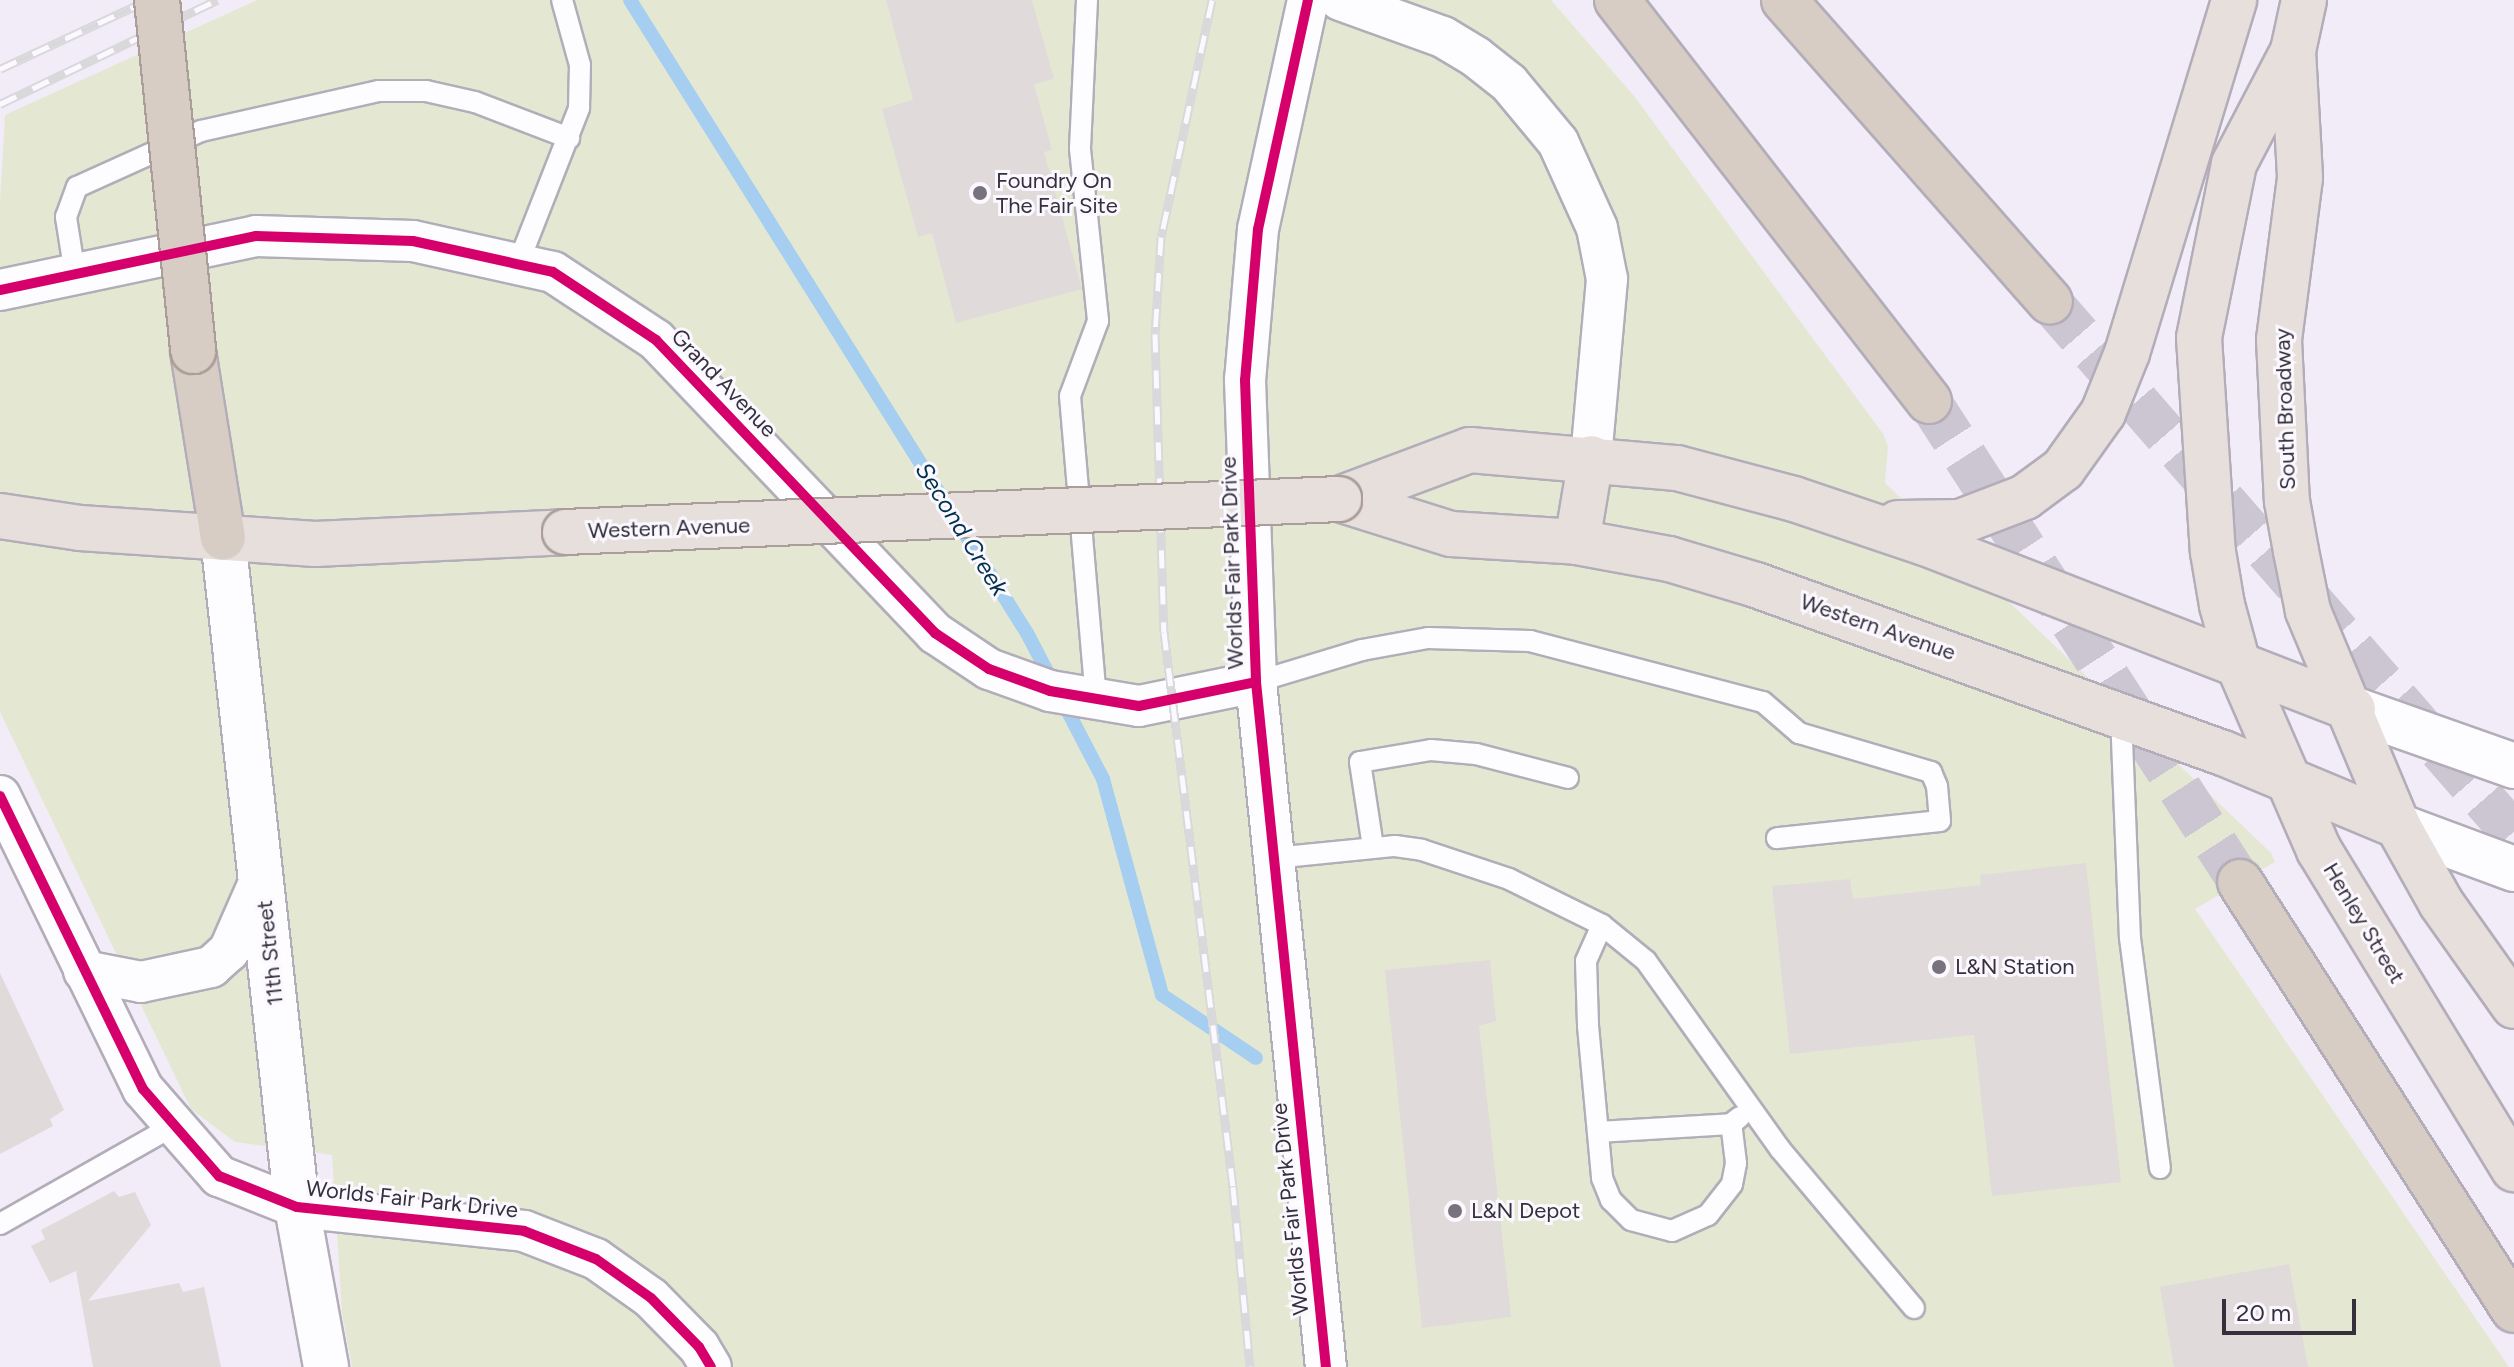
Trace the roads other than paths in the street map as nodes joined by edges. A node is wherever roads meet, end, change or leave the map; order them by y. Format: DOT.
graph roads {
  1 [pos="157,0"];
  2 [pos="562,0"];
  3 [pos="1087,0"];
  4 [pos="1308,0"];
  5 [pos="1340,0"];
  6 [pos="1592,0"];
  7 [pos="1617,0"];
  8 [pos="1784,0"];
  9 [pos="2234,0"];
  10 [pos="2304,0"];
  11 [pos="2293,51"];
  12 [pos="1712,119"];
  13 [pos="569,138"];
  14 [pos="518,264"];
  15 [pos="75,274"];
  16 [pos="0,290"];
  17 [pos="2050,302"];
  18 [pos="1929,401"];
  19 [pos="1591,458"];
  20 [pos="1339,499"];
  21 [pos="1794,499"];
  22 [pos="0,516"];
  23 [pos="223,538"];
  24 [pos="1577,542"];
  25 [pos="2238,664"];
  26 [pos="1256,682"];
  27 [pos="1088,698"];
  28 [pos="2353,709"];
  29 [pos="2121,715"];
  30 [pos="2514,766"];
  31 [pos="1568,778"];
  32 [pos="2287,780"];
  33 [pos="0,796"];
  34 [pos="2398,826"];
  35 [pos="1777,838"];
  36 [pos="1373,847"];
  37 [pos="1274,858"];
  38 [pos="2514,869"];
  39 [pos="262,876"];
  40 [pos="2240,882"];
  41 [pos="1602,925"];
  42 [pos="84,971"];
  43 [pos="2514,1006"];
  44 [pos="1750,1111"];
  45 [pos="1731,1124"];
  46 [pos="175,1125"];
  47 [pos="1598,1132"];
  48 [pos="2160,1168"];
  49 [pos="2514,1169"];
  50 [pos="297,1207"];
  51 [pos="0,1224"];
  52 [pos="1914,1308"];
  53 [pos="2514,1310"];
  54 [pos="326,1367"];
  55 [pos="711,1367"];
  56 [pos="1326,1367"];
  1 -- 23 [label="highway, bridge"];
  2 -- 13 [label="lane"];
  3 -- 27 [label="lane"];
  4 -- 26 [label="street, Worlds Fair Park Drive"];
  5 -- 19 [label="street"];
  6 -- 12 [label="highway"];
  7 -- 12 [label="highway"];
  8 -- 17 [label="highway"];
  9 -- 21 [label="main road"];
  10 -- 11 [label="main road, South Broadway"];
  11 -- 25 [label="main road, South Broadway"];
  11 -- 28 [label="main road, South Broadway"];
  12 -- 18 [label="highway"];
  13 -- 14 [label="lane"];
  13 -- 15 [label="lane"];
  14 -- 15 [label="street, Grand Avenue"];
  14 -- 27 [label="street, Grand Avenue"];
  15 -- 16 [label="street, Grand Avenue"];
  19 -- 20 [label="main road, Western Avenue"];
  19 -- 21 [label="main road, Western Avenue"];
  19 -- 24 [label="main road"];
  20 -- 23 [label="main road, Western Avenue, bridge"];
  20 -- 24 [label="main road, Western Avenue"];
  21 -- 25 [label="main road, Western Avenue"];
  22 -- 23 [label="main road, Western Avenue"];
  23 -- 39 [label="street, 11th Street"];
  24 -- 29 [label="main road, Western Avenue"];
  25 -- 28 [label="main road, Western Avenue"];
  25 -- 32 [label="main road, Henley Street"];
  26 -- 27 [label="street, Grand Avenue"];
  26 -- 35 [label="lane"];
  26 -- 37 [label="street, Worlds Fair Park Drive"];
  28 -- 30 [label="street"];
  28 -- 34 [label="main road"];
  29 -- 32 [label="main road, Western Avenue"];
  29 -- 48 [label="lane"];
  31 -- 36 [label="lane"];
  32 -- 34 [label="main road, Western Avenue"];
  32 -- 49 [label="main road, Henley Street"];
  33 -- 42 [label="street, Worlds Fair Park Drive"];
  34 -- 38 [label="street"];
  34 -- 43 [label="main road"];
  36 -- 37 [label="lane"];
  36 -- 41 [label="lane"];
  37 -- 56 [label="street, Worlds Fair Park Drive"];
  39 -- 42 [label="street"];
  39 -- 50 [label="street, 11th Street"];
  40 -- 53 [label="highway"];
  41 -- 44 [label="lane"];
  41 -- 47 [label="lane"];
  42 -- 46 [label="street, Worlds Fair Park Drive"];
  44 -- 45 [label="lane"];
  44 -- 52 [label="lane"];
  45 -- 47 [label="lane"];
  45 -- 47 [label="lane"];
  46 -- 50 [label="street, Worlds Fair Park Drive"];
  46 -- 51 [label="lane"];
  50 -- 54 [label="street, 11th Street"];
  50 -- 55 [label="street, Worlds Fair Park Drive"];
}
